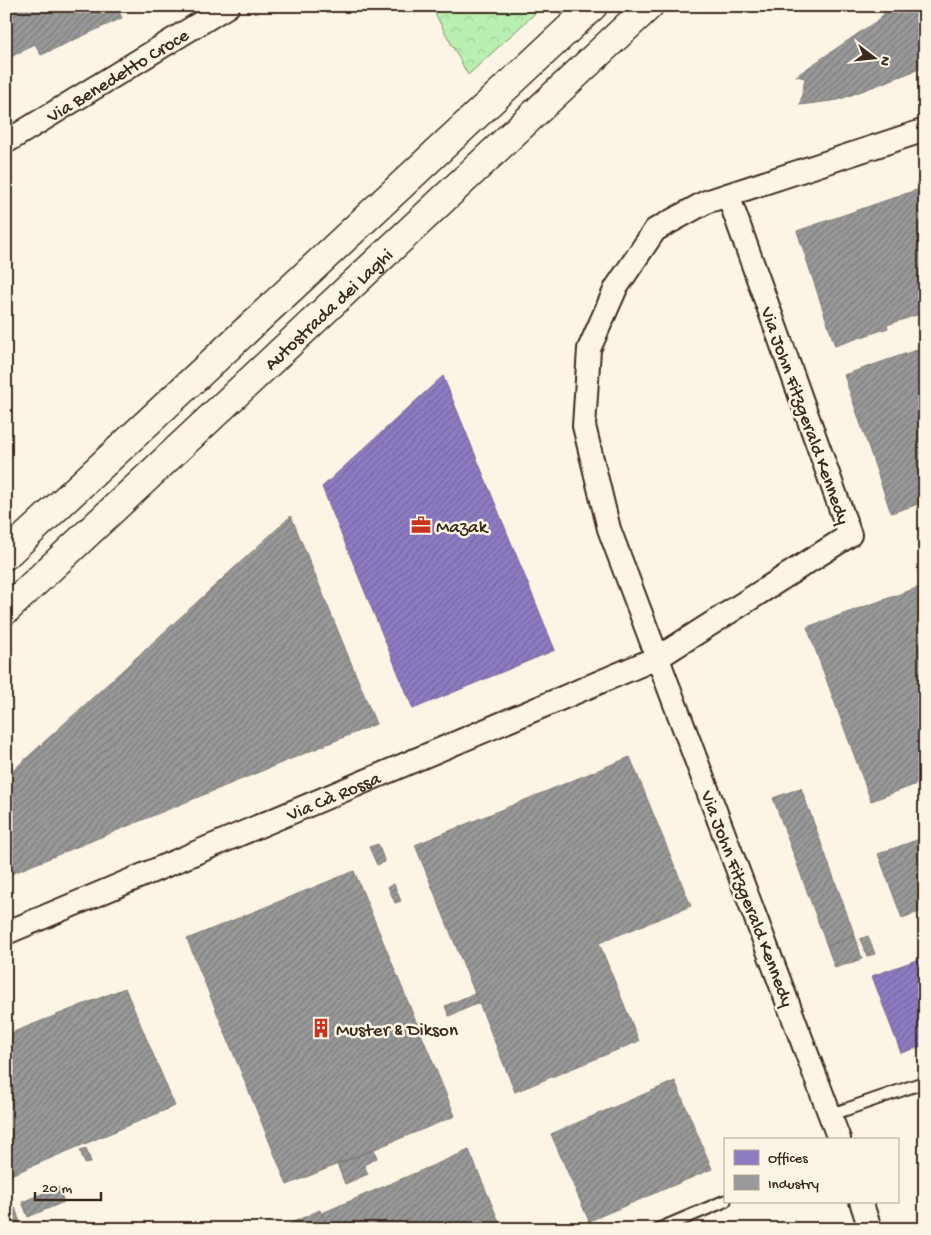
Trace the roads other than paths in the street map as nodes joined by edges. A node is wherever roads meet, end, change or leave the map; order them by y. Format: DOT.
graph roads {
  1 [pos="228,6"];
  2 [pos="593,6"];
  3 [pos="649,6"];
  4 [pos="925,130"];
  5 [pos="6,142"];
  6 [pos="728,195"];
  7 [pos="6,555"];
  8 [pos="6,610"];
  9 [pos="658,657"];
  10 [pos="6,933"];
  11 [pos="925,1082"];
  12 [pos="830,1115"];
  13 [pos="839,1138"];
  14 [pos="724,1201"];
  15 [pos="861,1202"];
  16 [pos="659,1229"];
  17 [pos="870,1229"];
  1 -- 5 [label="street, Via Benedetto Croce"];
  2 -- 7 [label="highway, Autostrada dei Laghi"];
  3 -- 8 [label="highway, Autostrada dei Laghi"];
  4 -- 6 [label="street, Via John Fitzgerald Kennedy"];
  6 -- 9 [label="street, Via John Fitzgerald Kennedy"];
  6 -- 9 [label="street, Via John Fitzgerald Kennedy"];
  9 -- 10 [label="street, Via Cà Rossa"];
  9 -- 12 [label="street, Via John Fitzgerald Kennedy"];
  11 -- 12 [label="lane"];
  12 -- 13 [label="street, Via John Fitzgerald Kennedy"];
  14 -- 16 [label="lane"];
  15 -- 17 [label="street"];
}
